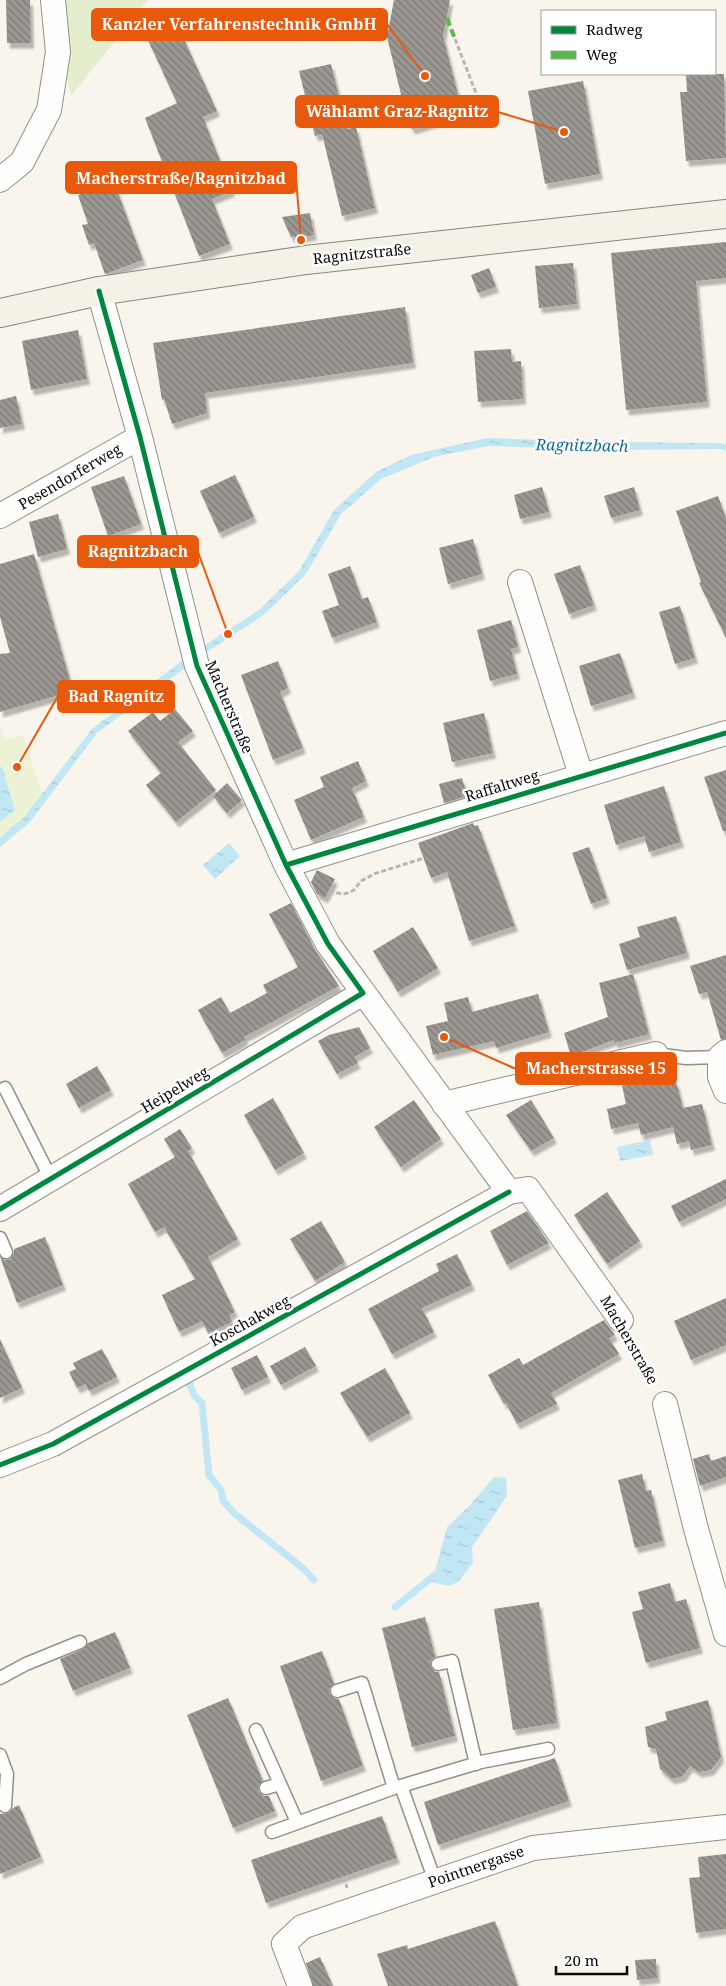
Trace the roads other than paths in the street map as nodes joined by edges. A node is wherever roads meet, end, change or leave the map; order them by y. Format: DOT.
graph roads {
  1 [pos="52,0"];
  2 [pos="0,180"];
  3 [pos="726,214"];
  4 [pos="98,292"];
  5 [pos="0,313"];
  6 [pos="140,437"];
  7 [pos="0,516"];
  8 [pos="520,582"];
  9 [pos="726,733"];
  10 [pos="581,776"];
  11 [pos="286,865"];
  12 [pos="363,993"];
  13 [pos="656,1054"];
  14 [pos="723,1054"];
  15 [pos="5,1088"];
  16 [pos="726,1091"];
  17 [pos="444,1104"];
  18 [pos="51,1179"];
  19 [pos="509,1192"];
  20 [pos="0,1209"];
  21 [pos="0,1238"];
  22 [pos="6,1252"];
  23 [pos="621,1320"];
  24 [pos="665,1404"];
  25 [pos="0,1466"];
  26 [pos="726,1634"];
  27 [pos="80,1642"];
  28 [pos="438,1664"];
  29 [pos="0,1678"];
  30 [pos="337,1691"];
  31 [pos="256,1730"];
  32 [pos="548,1749"];
  33 [pos="0,1755"];
  34 [pos="476,1764"];
  35 [pos="280,1784"];
  36 [pos="398,1787"];
  37 [pos="266,1788"];
  38 [pos="5,1806"];
  39 [pos="297,1822"];
  40 [pos="726,1827"];
  41 [pos="272,1832"];
  42 [pos="435,1881"];
  43 [pos="300,1986"];
  1 -- 2 [label="street"];
  3 -- 4 [label="main road, Ragnitzstraße"];
  4 -- 5 [label="main road, Ragnitzstraße"];
  4 -- 6 [label="street, Macherstraße"];
  6 -- 7 [label="street, Pesendorferweg"];
  6 -- 11 [label="street, Macherstraße"];
  8 -- 10 [label="street"];
  9 -- 10 [label="street, Raffaltweg"];
  10 -- 11 [label="street, Raffaltweg"];
  11 -- 12 [label="street, Macherstraße"];
  12 -- 17 [label="street, Macherstraße"];
  12 -- 18 [label="street, Heipelweg"];
  13 -- 14 [label="lane"];
  13 -- 17 [label="street"];
  14 -- 16 [label="street"];
  15 -- 18 [label="lane"];
  17 -- 19 [label="street, Macherstraße"];
  18 -- 20 [label="street, Heipelweg"];
  19 -- 23 [label="street, Macherstraße"];
  19 -- 25 [label="street, Koschakweg"];
  21 -- 22 [label="lane"];
  24 -- 26 [label="street"];
  27 -- 29 [label="lane"];
  28 -- 34 [label="lane"];
  30 -- 36 [label="lane"];
  31 -- 35 [label="lane"];
  32 -- 34 [label="lane"];
  33 -- 38 [label="lane"];
  34 -- 36 [label="lane"];
  35 -- 37 [label="lane"];
  35 -- 39 [label="lane"];
  36 -- 39 [label="lane"];
  36 -- 42 [label="lane"];
  39 -- 41 [label="lane"];
  40 -- 42 [label="street, Pointnergasse"];
  42 -- 43 [label="street, Pointnergasse"];
}
